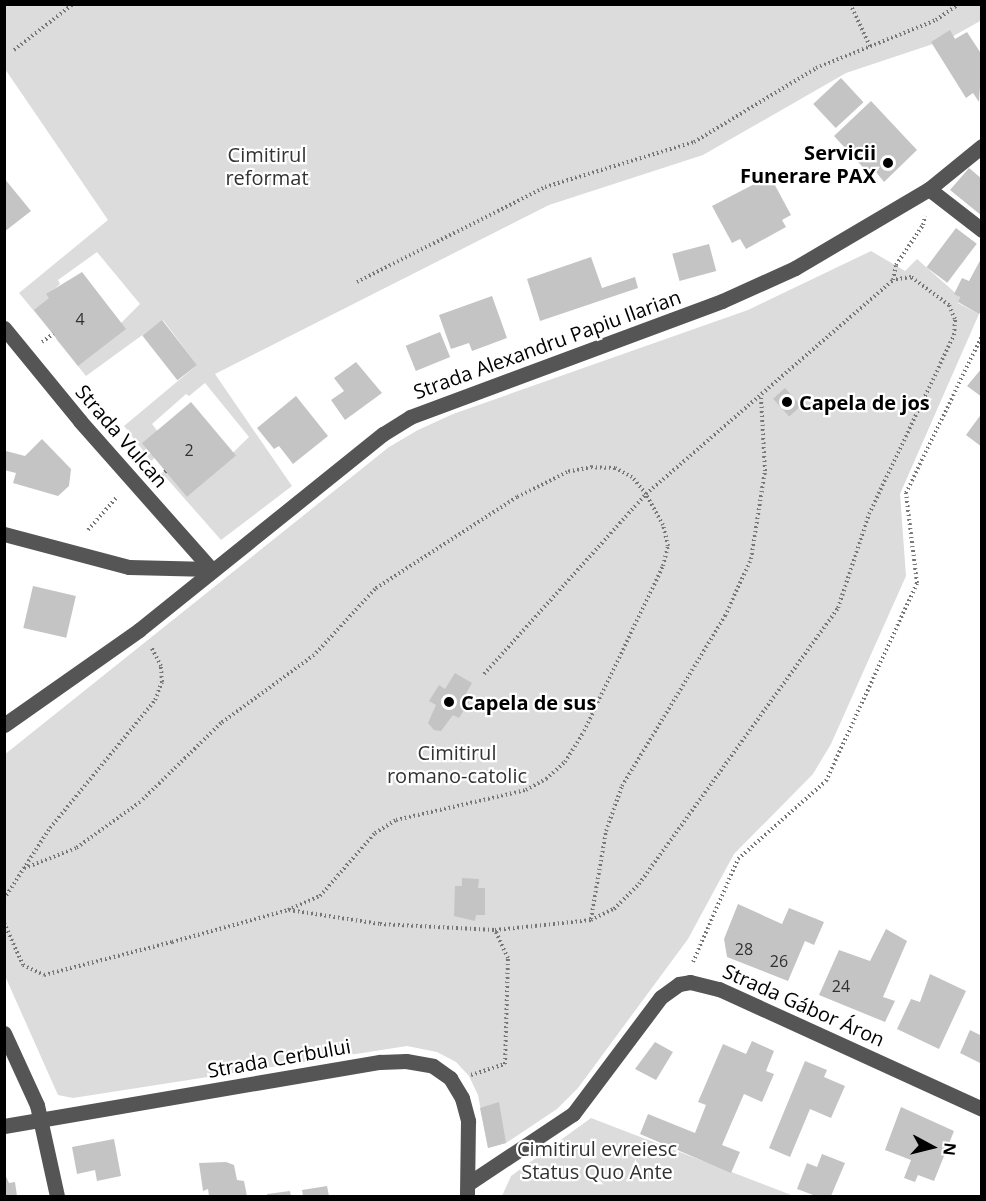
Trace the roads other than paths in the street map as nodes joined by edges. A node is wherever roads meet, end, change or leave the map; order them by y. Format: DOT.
graph roads {
  1 [pos="981,146"];
  2 [pos="929,189"];
  3 [pos="981,230"];
  4 [pos="4,328"];
  5 [pos="4,534"];
  6 [pos="211,569"];
  7 [pos="4,725"];
  8 [pos="4,1033"];
  9 [pos="981,1109"];
  10 [pos="42,1120"];
  11 [pos="4,1126"];
  12 [pos="468,1190"];
  13 [pos="57,1197"];
  1 -- 2 [label="street, Strada Alexandru Papiu Ilarian"];
  2 -- 3 [label="street"];
  2 -- 6 [label="street, Strada Alexandru Papiu Ilarian"];
  4 -- 6 [label="street, Strada Vulcan"];
  5 -- 6 [label="street"];
  6 -- 7 [label="street, Strada Alexandru Papiu Ilarian"];
  8 -- 10 [label="street"];
  9 -- 12 [label="street, Strada Gábor Áron"];
  10 -- 11 [label="street, Strada Cerbului"];
  10 -- 12 [label="street, Strada Cerbului"];
  10 -- 13 [label="street"];
}
